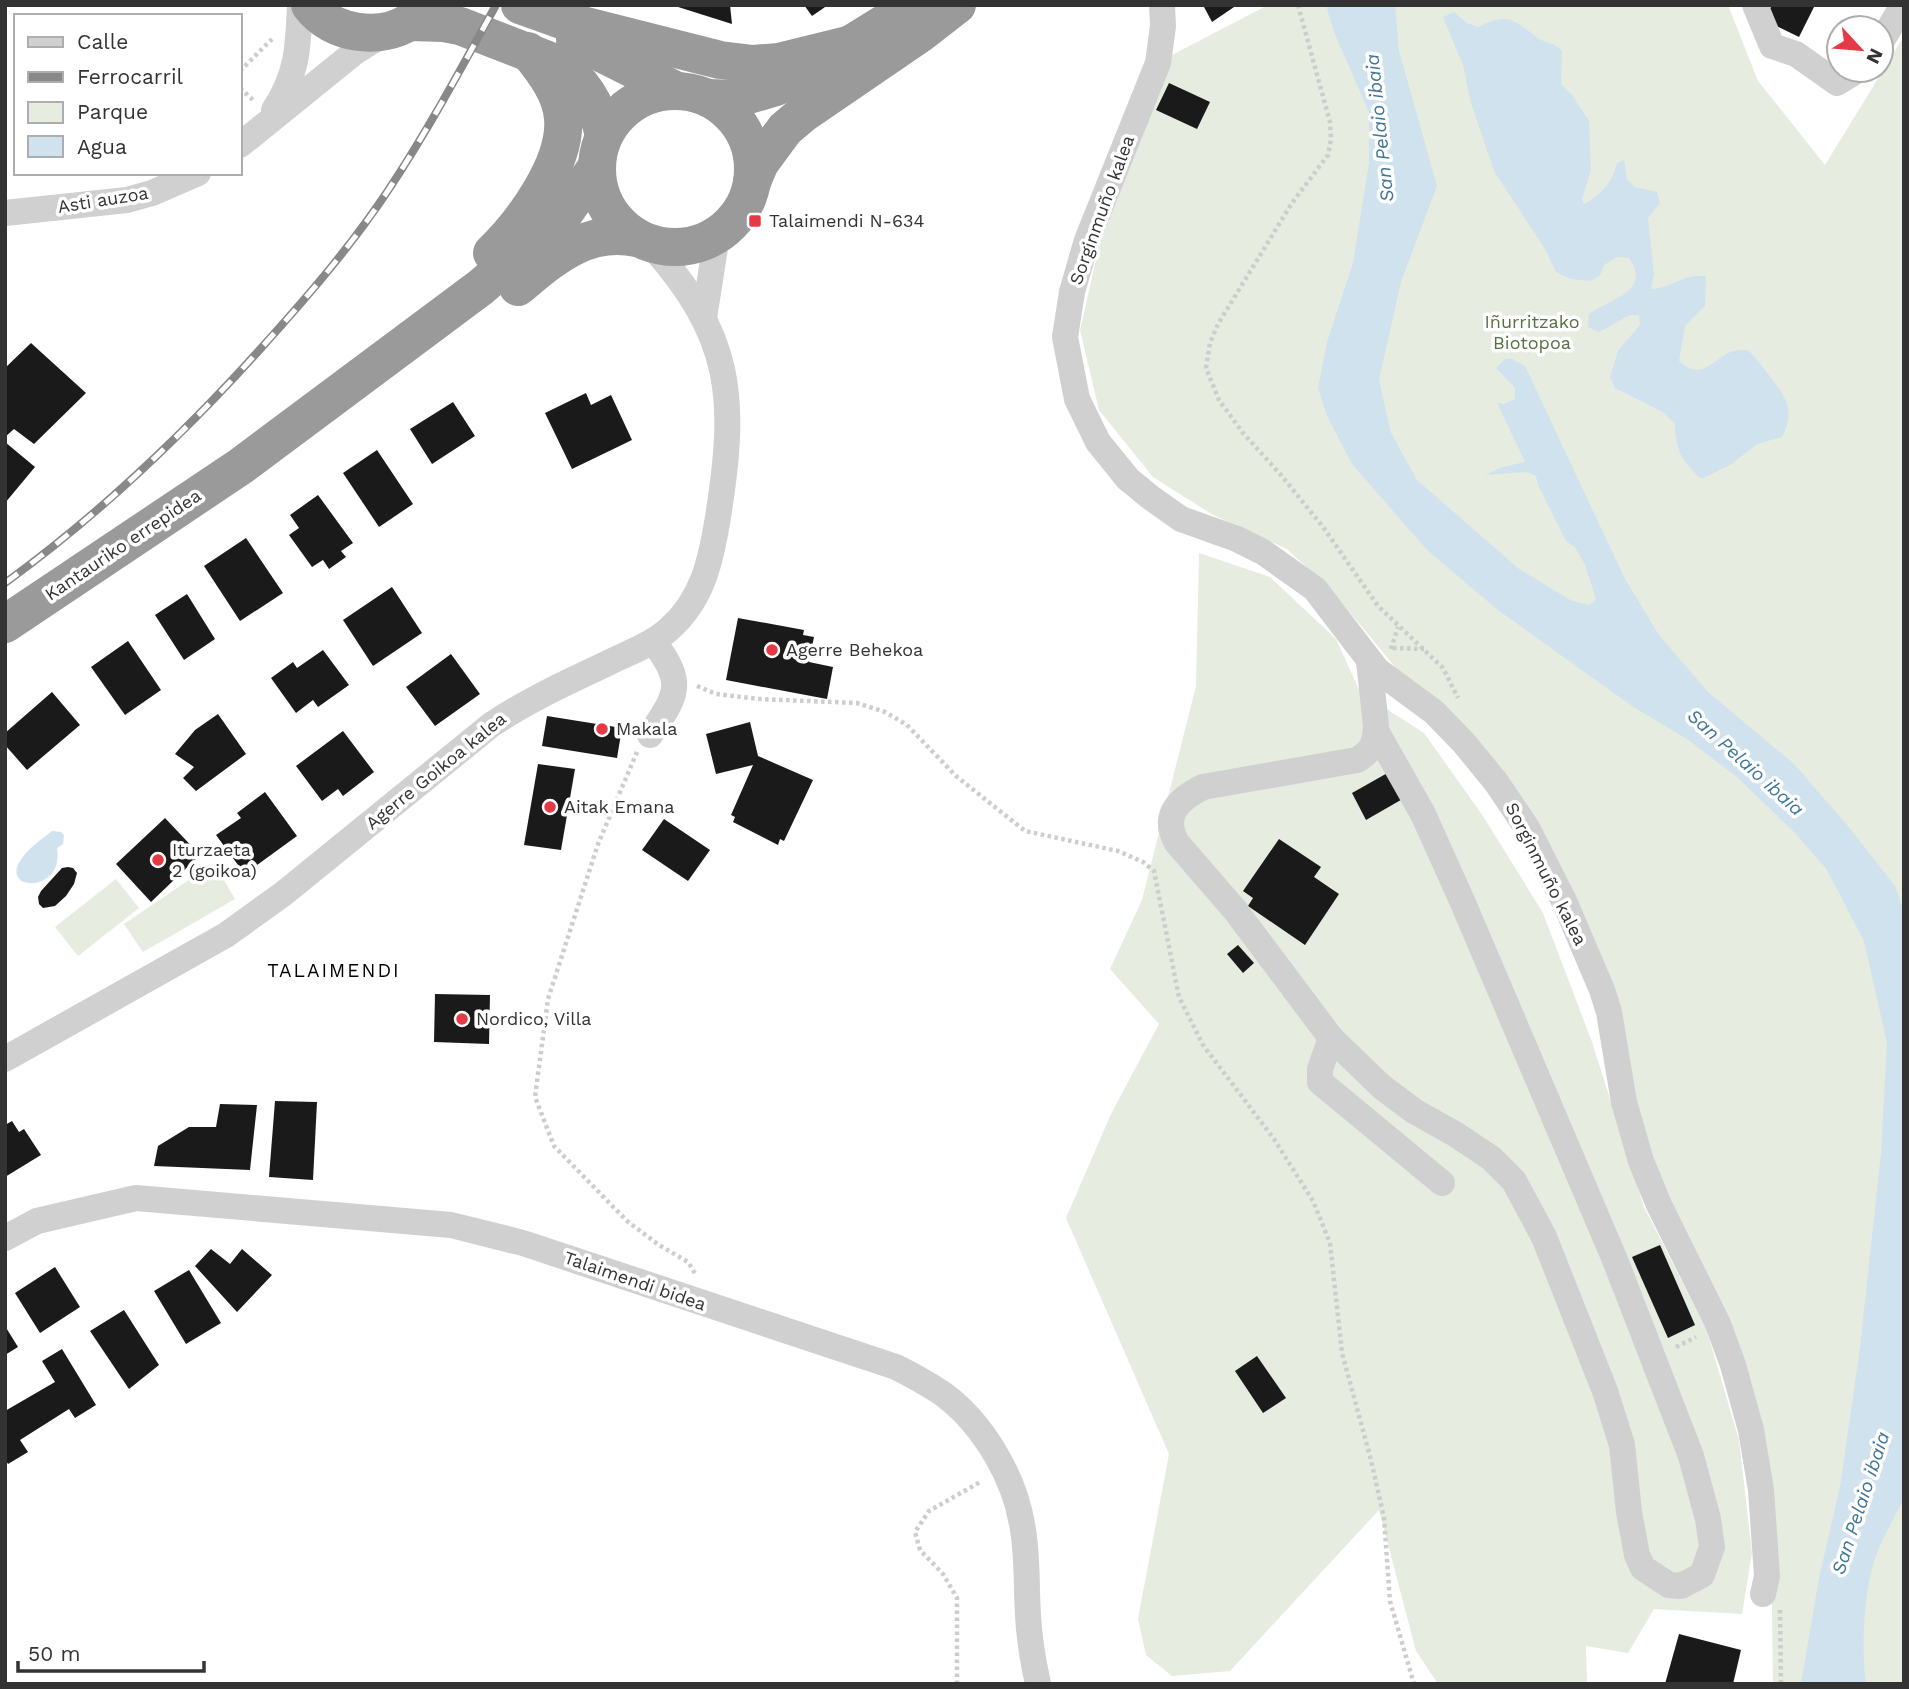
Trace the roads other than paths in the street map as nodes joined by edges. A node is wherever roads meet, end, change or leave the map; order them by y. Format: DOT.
graph roads {
  1 [pos="300,5"];
  2 [pos="310,5"];
  3 [pos="500,5"];
  4 [pos="520,5"];
  5 [pos="914,5"];
  6 [pos="957,5"];
  7 [pos="1162,5"];
  8 [pos="1755,5"];
  9 [pos="410,19"];
  10 [pos="848,45"];
  11 [pos="528,51"];
  12 [pos="1825,75"];
  13 [pos="692,94"];
  14 [pos="260,114"];
  15 [pos="242,142"];
  16 [pos="600,151"];
  17 [pos="193,175"];
  18 [pos="752,182"];
  19 [pos="5,213"];
  20 [pos="717,235"];
  21 [pos="643,241"];
  22 [pos="704,318"];
  23 [pos="421,331"];
  24 [pos="241,466"];
  25 [pos="5,624"];
  26 [pos="653,641"];
  27 [pos="1369,661"];
  28 [pos="1376,731"];
  29 [pos="650,735"];
  30 [pos="1331,1038"];
  31 [pos="5,1059"];
  32 [pos="1442,1183"];
  33 [pos="5,1238"];
  34 [pos="1763,1594"];
  35 [pos="1038,1684"];
  1 -- 14 [label="street"];
  2 -- 9 [label="highway"];
  3 -- 13 [label="highway"];
  4 -- 10 [label="highway"];
  5 -- 10 [label="highway"];
  6 -- 18 [label="highway"];
  7 -- 27 [label="street, Sorginmuño kalea"];
  8 -- 12 [label="street"];
  9 -- 11 [label="highway"];
  9 -- 14 [label="street"];
  10 -- 13 [label="highway"];
  11 -- 16 [label="highway"];
  11 -- 23 [label="highway"];
  13 -- 16 [label="highway"];
  13 -- 18 [label="highway"];
  14 -- 15 [label="street"];
  16 -- 21 [label="highway"];
  16 -- 23 [label="highway"];
  17 -- 19 [label="street, Asti auzoa"];
  18 -- 20 [label="highway"];
  20 -- 21 [label="highway"];
  20 -- 22 [label="street"];
  21 -- 22 [label="street"];
  21 -- 24 [label="highway"];
  22 -- 26 [label="street, Agerre Goikoa kalea"];
  23 -- 24 [label="highway"];
  24 -- 25 [label="highway, Kantauriko errepidea"];
  26 -- 29 [label="street"];
  26 -- 31 [label="street, Agerre Goikoa kalea"];
  27 -- 28 [label="street"];
  27 -- 34 [label="street, Sorginmuño kalea"];
  28 -- 30 [label="street"];
  28 -- 30 [label="street"];
  30 -- 32 [label="street"];
  33 -- 35 [label="street, Talaimendi bidea"];
}
